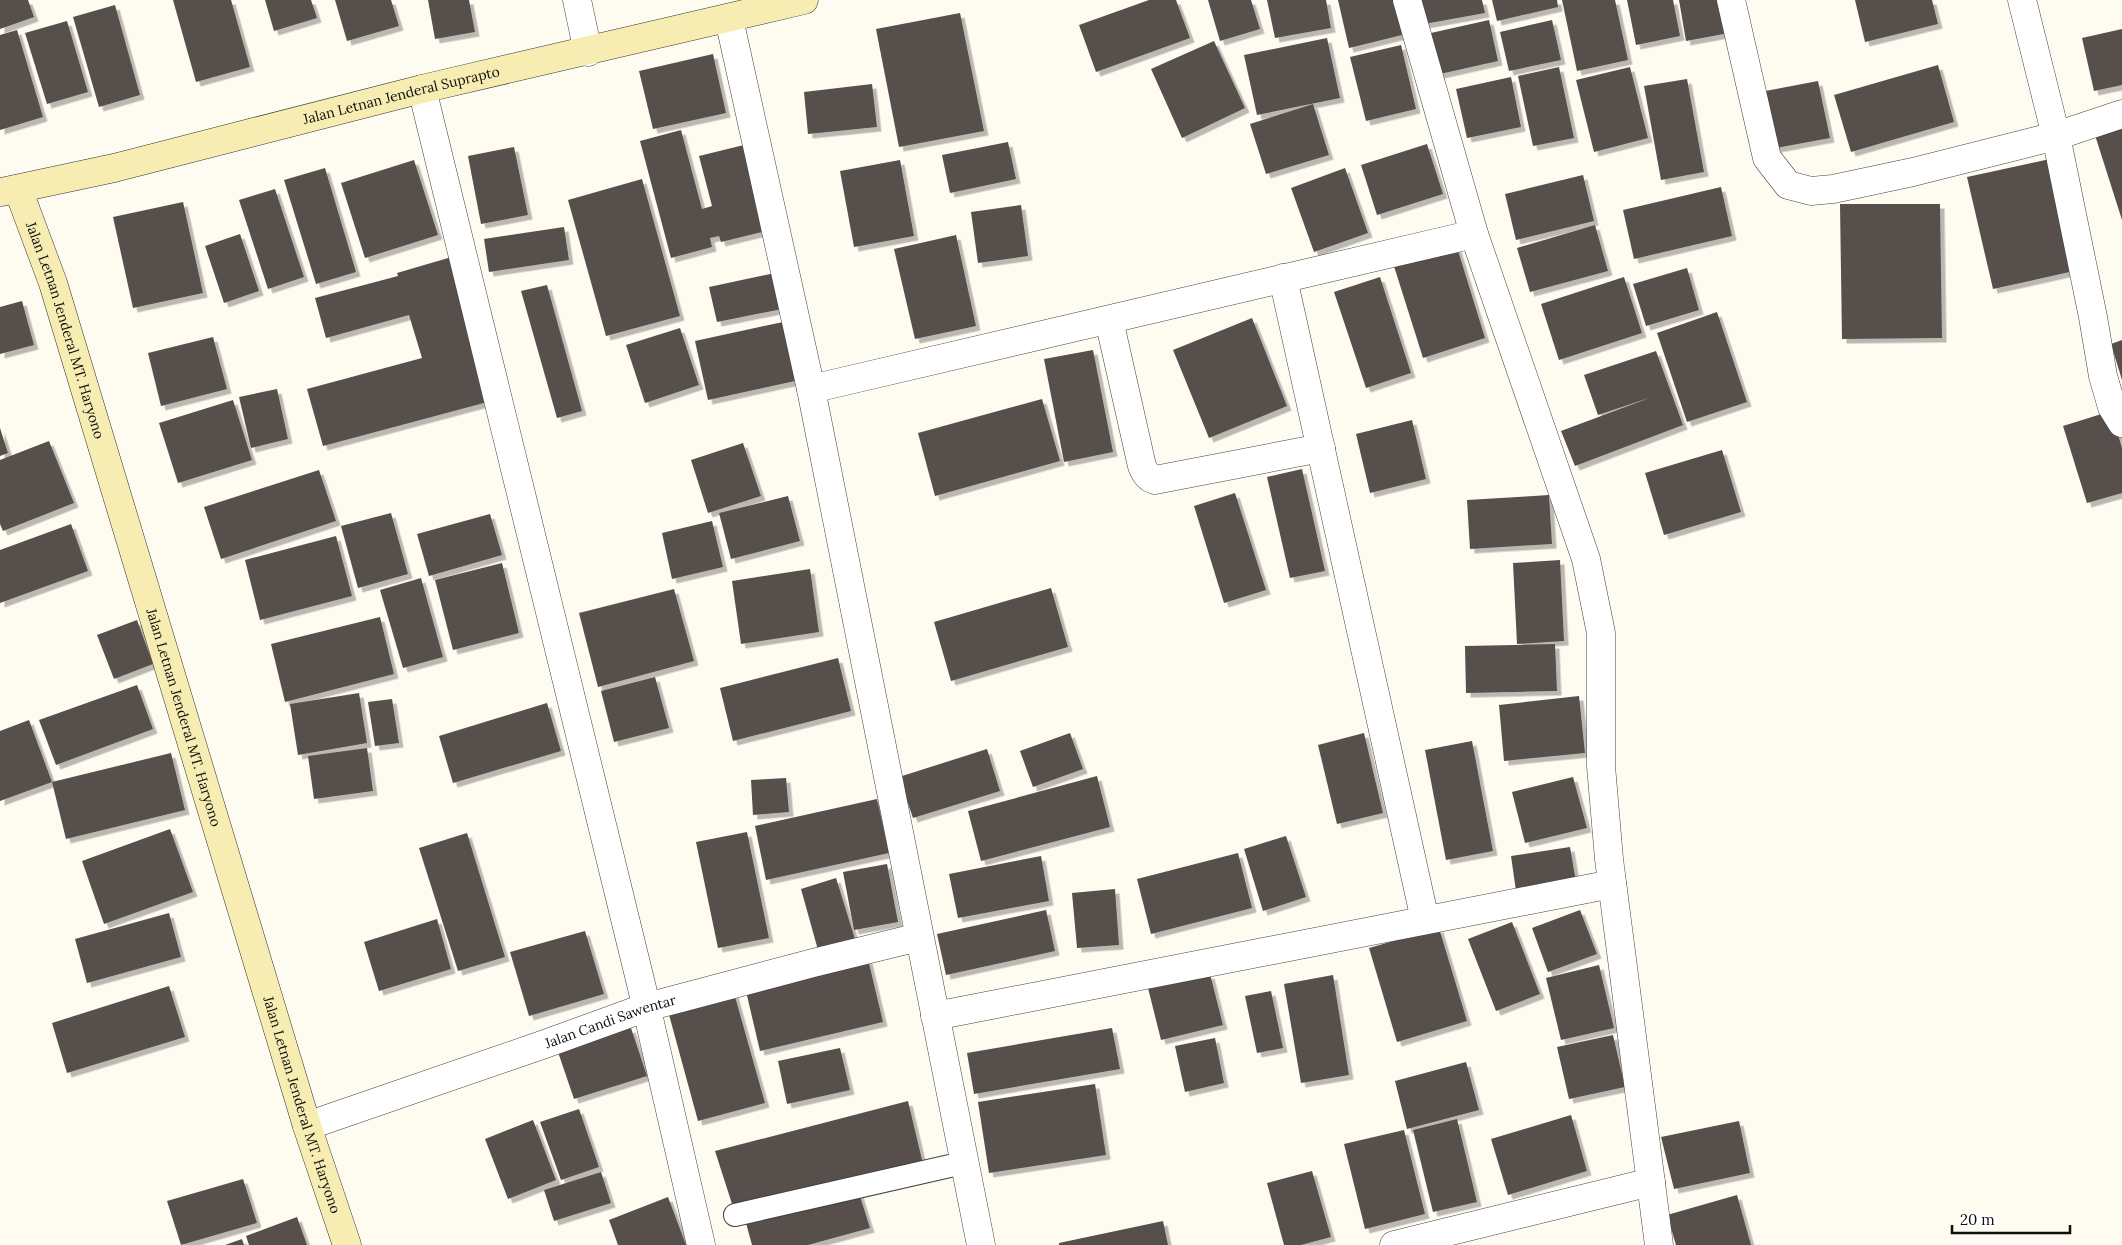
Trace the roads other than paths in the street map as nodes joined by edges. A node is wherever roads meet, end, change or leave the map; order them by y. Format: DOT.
graph roads {
  1 [pos="577,0"];
  2 [pos="804,0"];
  3 [pos="1407,0"];
  4 [pos="1731,0"];
  5 [pos="2022,0"];
  6 [pos="729,19"];
  7 [pos="588,52"];
  8 [pos="422,89"];
  9 [pos="2122,114"];
  10 [pos="2056,136"];
  11 [pos="9,191"];
  12 [pos="1474,234"];
  13 [pos="1283,278"];
  14 [pos="1109,320"];
  15 [pos="811,389"];
  16 [pos="2122,423"];
  17 [pos="1321,448"];
  18 [pos="1612,884"];
  19 [pos="1425,920"];
  20 [pos="919,937"];
  21 [pos="647,1007"];
  22 [pos="935,1016"];
  23 [pos="307,1126"];
  24 [pos="963,1163"];
  25 [pos="1651,1182"];
  26 [pos="735,1215"];
  27 [pos="348,1245"];
  28 [pos="701,1245"];
  29 [pos="980,1245"];
  30 [pos="1394,1245"];
  31 [pos="1659,1245"];
  1 -- 7 [label="street"];
  2 -- 6 [label="street, Jalan Letnan Jenderal Suprapto"];
  3 -- 12 [label="street"];
  4 -- 10 [label="street"];
  5 -- 10 [label="street"];
  6 -- 7 [label="street, Jalan Letnan Jenderal Suprapto"];
  6 -- 15 [label="street"];
  7 -- 8 [label="street, Jalan Letnan Jenderal Suprapto"];
  8 -- 11 [label="street, Jalan Letnan Jenderal Suprapto"];
  8 -- 21 [label="street"];
  9 -- 10 [label="street"];
  10 -- 16 [label="street"];
  11 -- 23 [label="street, Jalan Letnan Jenderal MT. Haryono"];
  12 -- 13 [label="street"];
  12 -- 18 [label="street"];
  13 -- 14 [label="street"];
  13 -- 17 [label="street"];
  14 -- 15 [label="street"];
  14 -- 17 [label="street"];
  15 -- 20 [label="street"];
  17 -- 19 [label="street"];
  18 -- 19 [label="street"];
  18 -- 25 [label="street"];
  19 -- 22 [label="street"];
  20 -- 21 [label="street, Jalan Candi Sawentar"];
  20 -- 22 [label="street"];
  21 -- 23 [label="street, Jalan Candi Sawentar"];
  21 -- 28 [label="street"];
  22 -- 24 [label="street"];
  23 -- 27 [label="street, Jalan Letnan Jenderal MT. Haryono"];
  24 -- 26 [label="lane"];
  24 -- 29 [label="street"];
  25 -- 30 [label="street"];
  25 -- 31 [label="street"];
}
